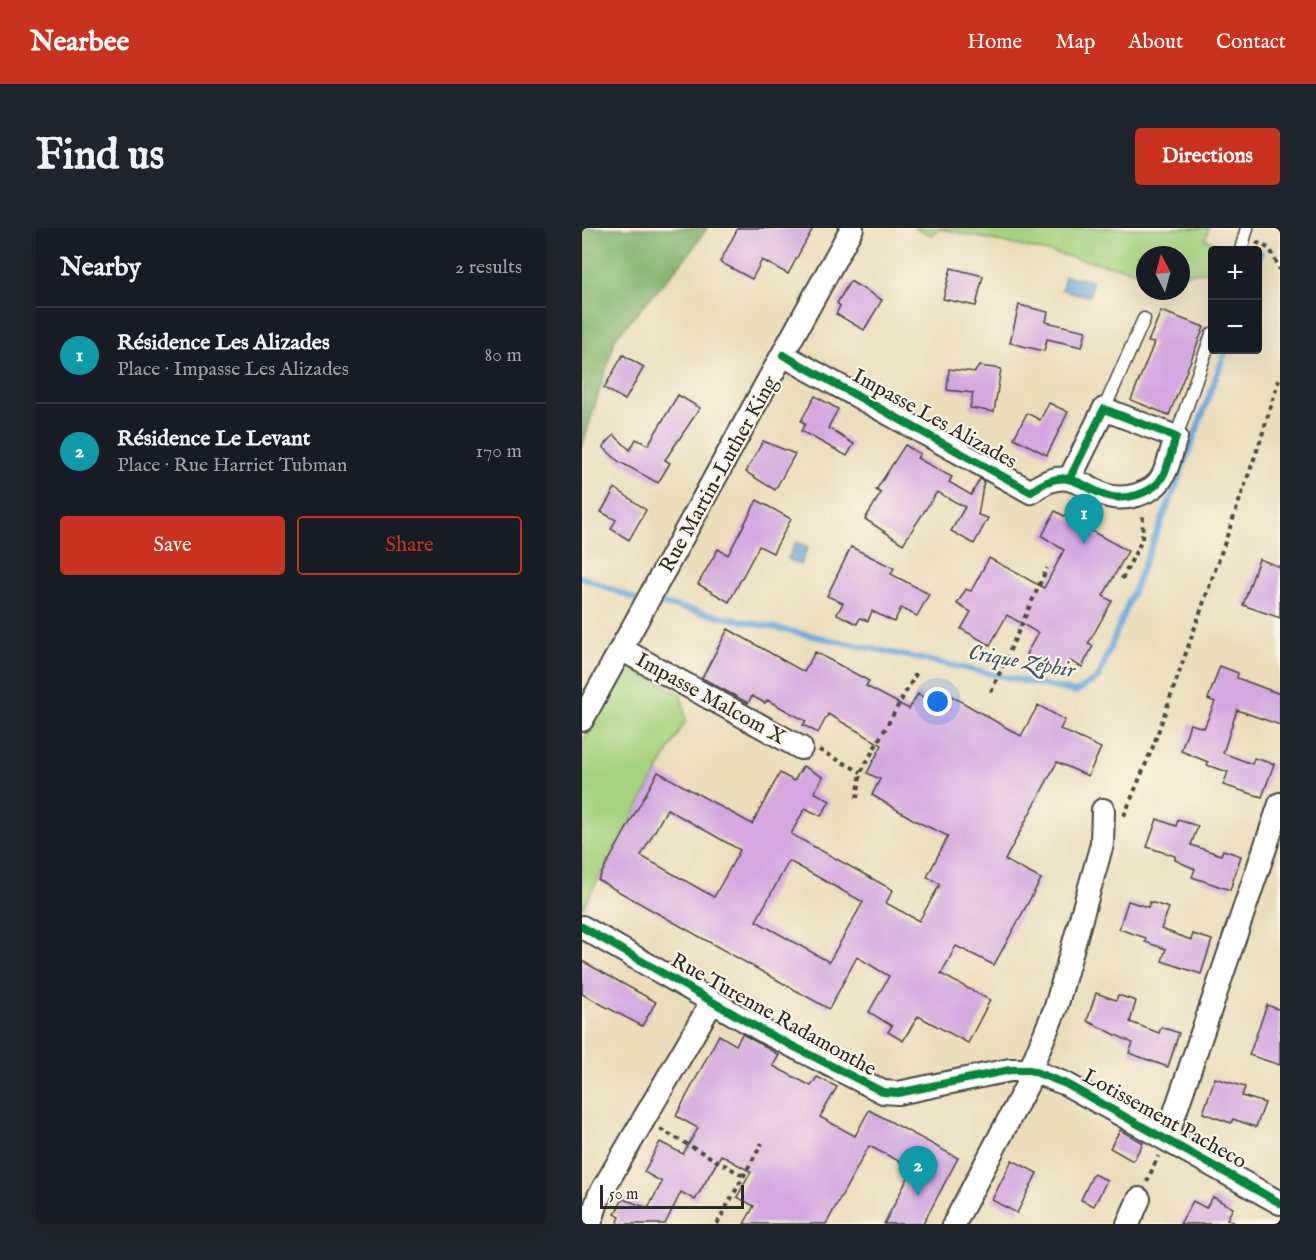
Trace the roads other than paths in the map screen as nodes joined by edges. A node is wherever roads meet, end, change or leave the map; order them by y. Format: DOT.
graph roads {
  1 [pos="852,228"];
  2 [pos="1144,319"];
  3 [pos="1208,345"];
  4 [pos="783,355"];
  5 [pos="1104,409"];
  6 [pos="1176,437"];
  7 [pos="1070,478"];
  8 [pos="621,649"];
  9 [pos="582,720"];
  10 [pos="801,748"];
  11 [pos="1280,804"];
  12 [pos="1103,810"];
  13 [pos="582,927"];
  14 [pos="712,1002"];
  15 [pos="1030,1070"];
  16 [pos="1166,1139"];
  17 [pos="1139,1199"];
  18 [pos="1280,1203"];
  19 [pos="590,1224"];
  20 [pos="954,1224"];
  21 [pos="1128,1224"];
  1 -- 4 [label="street, Rue Martin-Luther King"];
  2 -- 5 [label="lane"];
  3 -- 6 [label="lane"];
  4 -- 7 [label="street, Impasse Les Alizades"];
  4 -- 8 [label="street, Rue Martin-Luther King"];
  5 -- 6 [label="street"];
  5 -- 7 [label="street"];
  6 -- 7 [label="street"];
  8 -- 9 [label="street, Rue Martin-Luther King"];
  8 -- 10 [label="street, Impasse Malcom X"];
  11 -- 16 [label="street, Lotissement Pacheco"];
  12 -- 15 [label="street"];
  13 -- 14 [label="street, Rue Turenne Radamonthe"];
  14 -- 15 [label="street, Rue Turenne Radamonthe"];
  14 -- 19 [label="street"];
  15 -- 16 [label="street, Lotissement Pacheco"];
  15 -- 20 [label="street"];
  16 -- 18 [label="street, Lotissement Pacheco"];
  17 -- 21 [label="street"];
}
